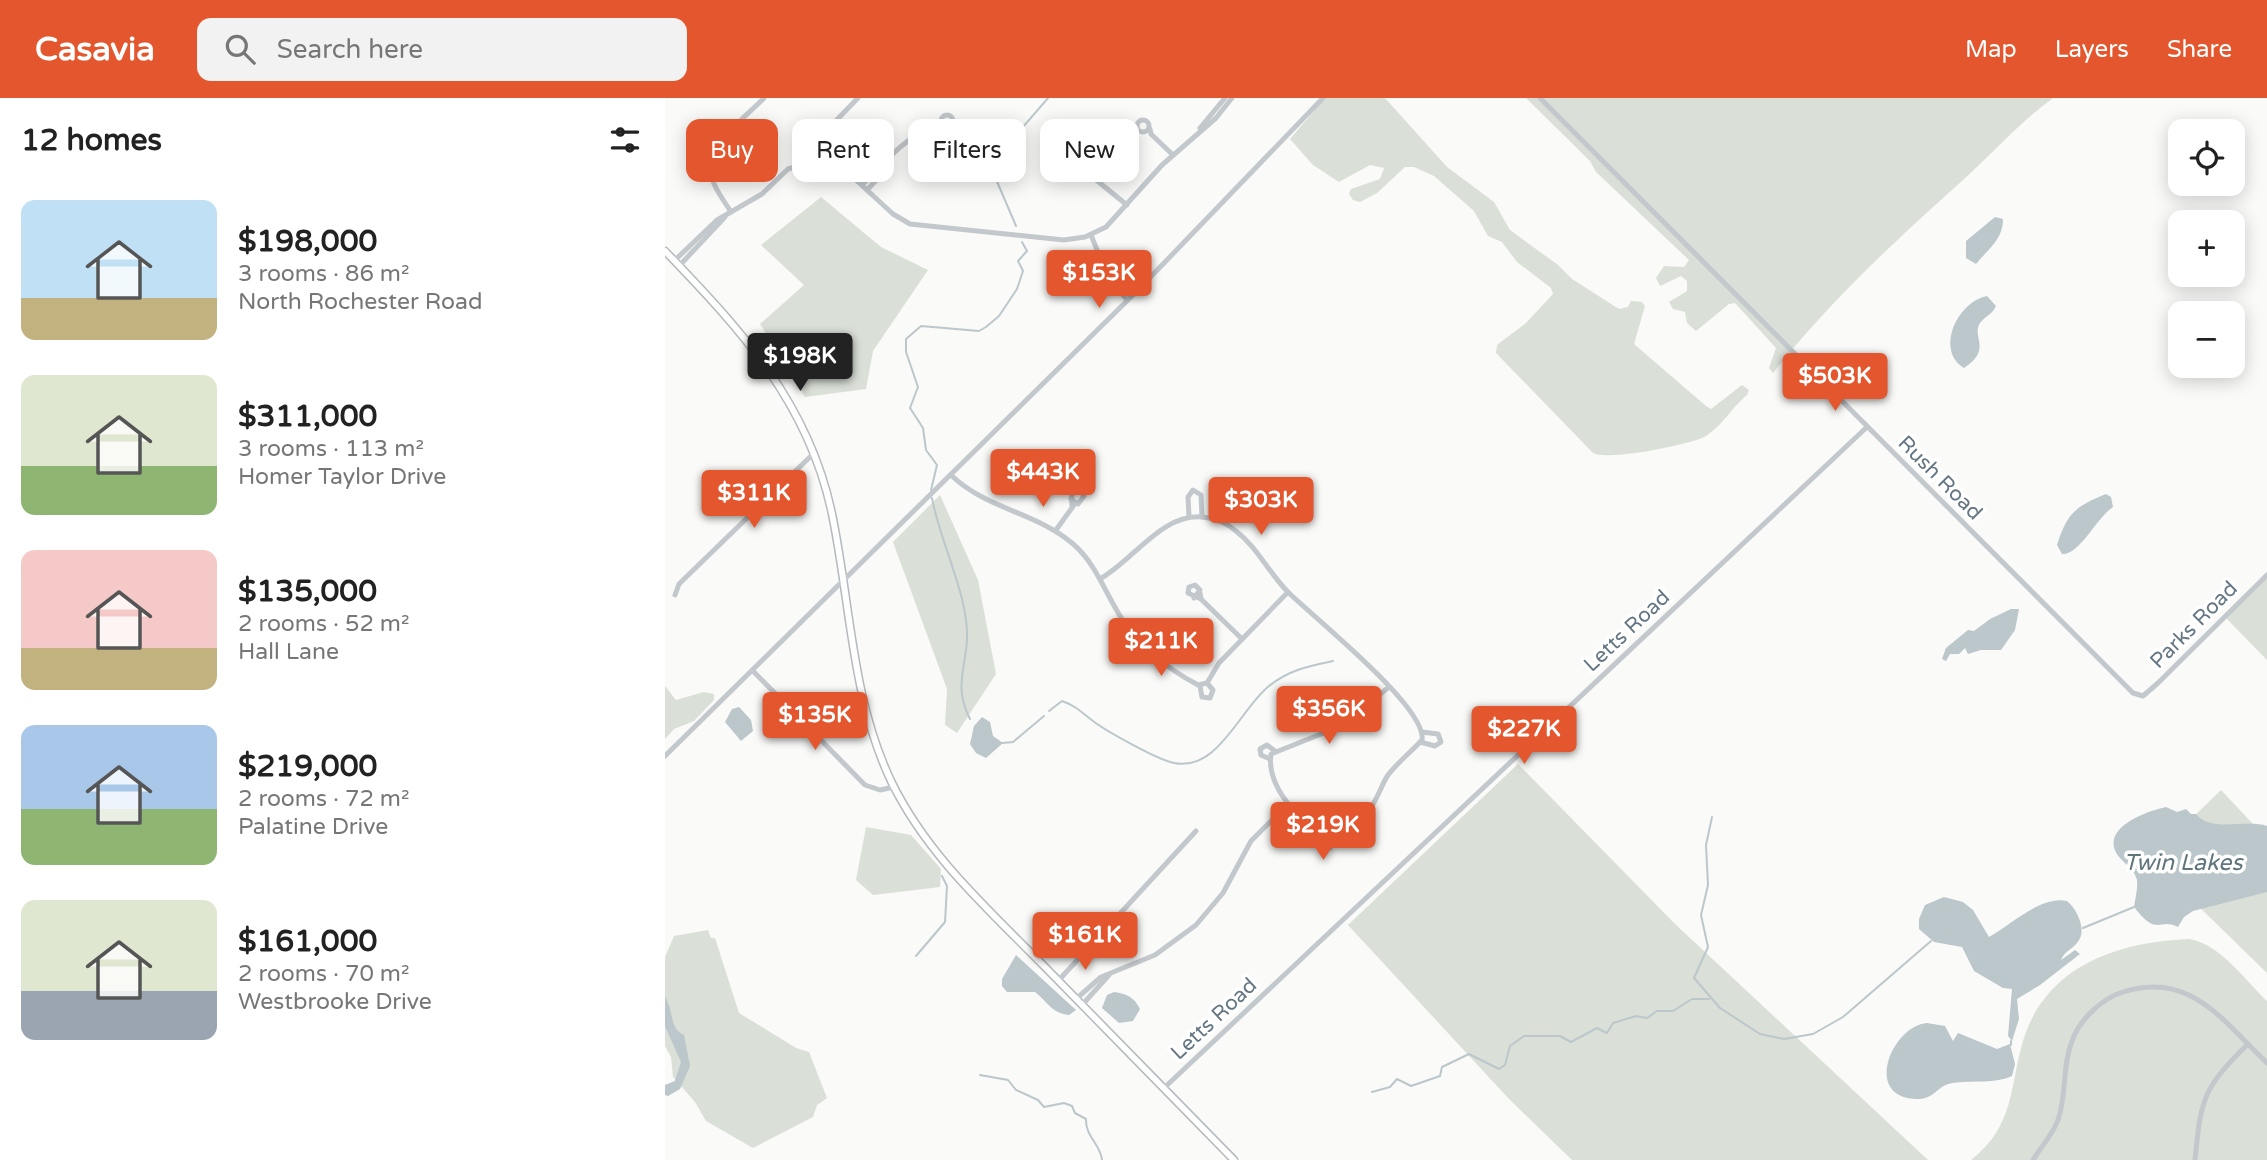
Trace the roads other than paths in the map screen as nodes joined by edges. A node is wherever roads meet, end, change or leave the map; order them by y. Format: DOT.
graph roads {
  1 [pos="764,98"];
  2 [pos="858,98"];
  3 [pos="1225,98"];
  4 [pos="1232,98"];
  5 [pos="1323,98"];
  6 [pos="1540,98"];
  7 [pos="744,119"];
  8 [pos="838,119"];
  9 [pos="1148,131"];
  10 [pos="1199,131"];
  11 [pos="908,141"];
  12 [pos="894,154"];
  13 [pos="1173,155"];
  14 [pos="792,168"];
  15 [pos="714,182"];
  16 [pos="858,182"];
  17 [pos="865,182"];
  18 [pos="874,182"];
  19 [pos="1101,182"];
  20 [pos="862,185"];
  21 [pos="867,190"];
  22 [pos="1127,205"];
  23 [pos="731,212"];
  24 [pos="1091,235"];
  25 [pos="665,251"];
  26 [pos="677,263"];
  27 [pos="1127,300"];
  28 [pos="1867,427"];
  29 [pos="813,454"];
  30 [pos="951,475"];
  31 [pos="1074,503"];
  32 [pos="1189,517"];
  33 [pos="1202,517"];
  34 [pos="1056,530"];
  35 [pos="2267,575"];
  36 [pos="1100,579"];
  37 [pos="843,582"];
  38 [pos="1288,592"];
  39 [pos="675,594"];
  40 [pos="1199,596"];
  41 [pos="1242,639"];
  42 [pos="753,671"];
  43 [pos="1207,683"];
  44 [pos="1200,686"];
  45 [pos="1389,687"];
  46 [pos="2143,696"];
  47 [pos="1422,732"];
  48 [pos="1420,742"];
  49 [pos="1275,751"];
  50 [pos="665,756"];
  51 [pos="1270,759"];
  52 [pos="894,787"];
  53 [pos="1288,804"];
  54 [pos="1320,828"];
  55 [pos="1333,830"];
  56 [pos="1196,831"];
  57 [pos="1109,975"];
  58 [pos="1058,981"];
  59 [pos="1076,999"];
  60 [pos="1082,1005"];
  61 [pos="2248,1044"];
  62 [pos="2267,1063"];
  63 [pos="1164,1088"];
  64 [pos="1234,1160"];
  65 [pos="2033,1160"];
  66 [pos="2195,1160"];
  1 -- 7 [label="street"];
  2 -- 8 [label="street"];
  3 -- 10 [label="street"];
  4 -- 10 [label="street"];
  5 -- 27 [label="street"];
  6 -- 28 [label="street, Rush Road"];
  9 -- 13 [label="street"];
  10 -- 13 [label="street"];
  11 -- 12 [label="street"];
  13 -- 22 [label="street"];
  14 -- 23 [label="street"];
  15 -- 23 [label="street"];
  16 -- 20 [label="street"];
  17 -- 20 [label="street"];
  18 -- 21 [label="street"];
  19 -- 22 [label="street"];
  20 -- 21 [label="street"];
  21 -- 24 [label="street"];
  22 -- 24 [label="street"];
  23 -- 26 [label="street"];
  24 -- 27 [label="street"];
  25 -- 26 [label="main road"];
  26 -- 29 [label="main road"];
  27 -- 30 [label="street"];
  28 -- 46 [label="street, Rush Road"];
  28 -- 63 [label="street, Letts Road"];
  29 -- 37 [label="main road"];
  29 -- 39 [label="street"];
  30 -- 34 [label="street"];
  30 -- 37 [label="street"];
  31 -- 34 [label="street"];
  32 -- 33 [label="street"];
  32 -- 33 [label="street"];
  32 -- 36 [label="street"];
  33 -- 38 [label="street"];
  34 -- 36 [label="street"];
  35 -- 46 [label="street, Parks Road"];
  36 -- 44 [label="street"];
  37 -- 42 [label="street"];
  37 -- 52 [label="main road"];
  38 -- 41 [label="street"];
  38 -- 45 [label="street"];
  40 -- 41 [label="street"];
  41 -- 43 [label="street"];
  42 -- 50 [label="street"];
  42 -- 52 [label="street"];
  43 -- 44 [label="street"];
  43 -- 44 [label="street"];
  45 -- 47 [label="street"];
  45 -- 49 [label="street"];
  47 -- 48 [label="street"];
  47 -- 48 [label="street"];
  48 -- 55 [label="street"];
  49 -- 51 [label="street"];
  49 -- 51 [label="street"];
  51 -- 53 [label="street"];
  52 -- 58 [label="main road"];
  53 -- 54 [label="street"];
  53 -- 57 [label="street"];
  54 -- 55 [label="street"];
  54 -- 55 [label="street"];
  56 -- 58 [label="street"];
  57 -- 59 [label="street"];
  57 -- 60 [label="street"];
  58 -- 59 [label="main road"];
  59 -- 60 [label="main road"];
  60 -- 63 [label="main road"];
  61 -- 62 [label="street"];
  61 -- 65 [label="street"];
  61 -- 66 [label="street"];
  63 -- 64 [label="main road"];
}
